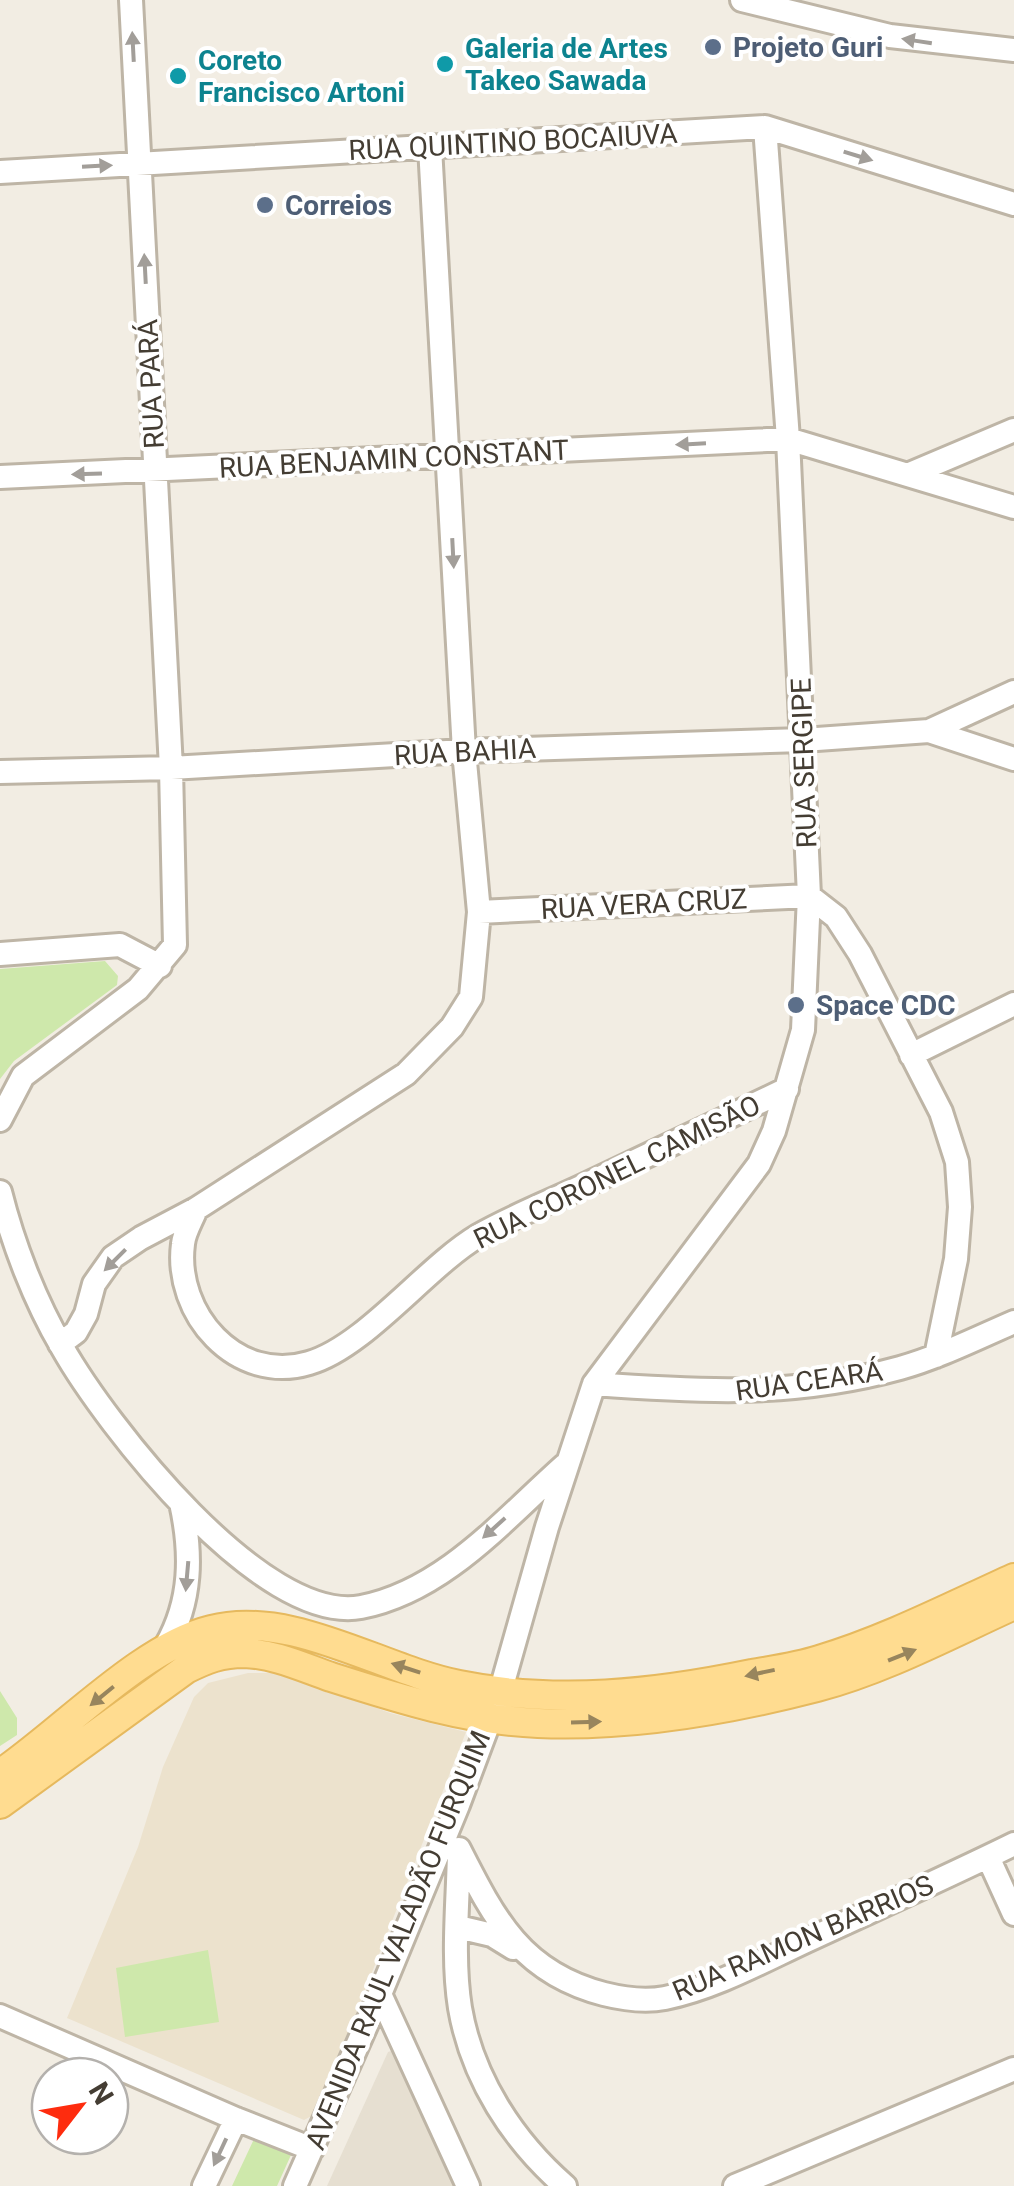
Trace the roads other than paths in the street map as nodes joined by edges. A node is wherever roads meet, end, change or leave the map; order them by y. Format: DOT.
graph roads {
  1 [pos="130,0"];
  2 [pos="742,0"];
  3 [pos="1014,50"];
  4 [pos="765,127"];
  5 [pos="430,147"];
  6 [pos="139,164"];
  7 [pos="0,172"];
  8 [pos="1014,204"];
  9 [pos="1014,430"];
  10 [pos="788,439"];
  11 [pos="448,456"];
  12 [pos="156,471"];
  13 [pos="910,474"];
  14 [pos="0,477"];
  15 [pos="1014,507"];
  16 [pos="1014,692"];
  17 [pos="929,731"];
  18 [pos="803,740"];
  19 [pos="464,750"];
  20 [pos="1014,759"];
  21 [pos="171,768"];
  22 [pos="0,772"];
  23 [pos="809,896"];
  24 [pos="479,912"];
  25 [pos="0,954"];
  26 [pos="160,966"];
  27 [pos="1013,1005"];
  28 [pos="912,1055"];
  29 [pos="787,1089"];
  30 [pos="0,1120"];
  31 [pos="0,1192"];
  32 [pos="196,1208"];
  33 [pos="1014,1322"];
  34 [pos="60,1344"];
  35 [pos="936,1356"];
  36 [pos="594,1384"];
  37 [pos="567,1463"];
  38 [pos="181,1502"];
  39 [pos="1014,1578"];
  40 [pos="1014,1605"];
  41 [pos="325,1606"];
  42 [pos="246,1640"];
  43 [pos="326,1642"];
  44 [pos="160,1651"];
  45 [pos="172,1680"];
  46 [pos="500,1693"];
  47 [pos="488,1720"];
  48 [pos="0,1774"];
  49 [pos="0,1804"];
  50 [pos="458,1806"];
  51 [pos="1014,1844"];
  52 [pos="459,1849"];
  53 [pos="988,1857"];
  54 [pos="1014,1914"];
  55 [pos="458,1926"];
  56 [pos="533,1962"];
  57 [pos="380,1994"];
  58 [pos="0,2016"];
  59 [pos="1014,2070"];
  60 [pos="236,2119"];
  61 [pos="312,2149"];
  62 [pos="204,2186"];
  63 [pos="295,2186"];
  64 [pos="468,2186"];
  65 [pos="565,2186"];
  66 [pos="735,2186"];
  6 -- 1 [label="street, RUA PARÁ, one-way"];
  3 -- 2 [label="street, one-way"];
  4 -- 5 [label="street, RUA QUINTINO BOCAIUVA"];
  4 -- 8 [label="street, RUA QUINTINO BOCAIUVA, one-way"];
  4 -- 10 [label="street, RUA SERGIPE"];
  5 -- 6 [label="street, RUA QUINTINO BOCAIUVA"];
  5 -- 11 [label="street"];
  7 -- 6 [label="street, RUA QUINTINO BOCAIUVA, one-way"];
  12 -- 6 [label="street, RUA PARÁ, one-way"];
  9 -- 13 [label="street"];
  10 -- 11 [label="street, RUA BENJAMIN CONSTANT, one-way"];
  10 -- 13 [label="street, RUA BENJAMIN CONSTANT"];
  10 -- 18 [label="street, RUA SERGIPE"];
  11 -- 12 [label="street, RUA BENJAMIN CONSTANT"];
  11 -- 19 [label="street, one-way"];
  12 -- 14 [label="street, RUA BENJAMIN CONSTANT, one-way"];
  12 -- 21 [label="street, RUA PARÁ"];
  13 -- 15 [label="street, RUA BENJAMIN CONSTANT"];
  16 -- 17 [label="street"];
  17 -- 18 [label="street, RUA BAHIA"];
  17 -- 20 [label="street"];
  18 -- 19 [label="street, RUA BAHIA"];
  18 -- 23 [label="street, RUA SERGIPE"];
  19 -- 21 [label="street, RUA BAHIA"];
  19 -- 24 [label="street"];
  21 -- 22 [label="street, RUA BAHIA"];
  21 -- 26 [label="street, RUA PARÁ"];
  23 -- 24 [label="street, RUA VERA CRUZ"];
  23 -- 28 [label="street"];
  23 -- 29 [label="street, RUA SERGIPE"];
  24 -- 32 [label="street"];
  25 -- 26 [label="street"];
  26 -- 30 [label="street"];
  27 -- 28 [label="street"];
  28 -- 35 [label="street"];
  29 -- 32 [label="street, RUA CORONEL CAMISÃO"];
  29 -- 36 [label="street, RUA SERGIPE"];
  31 -- 34 [label="street"];
  32 -- 34 [label="street, one-way"];
  33 -- 35 [label="street, RUA CEARÁ"];
  34 -- 38 [label="street"];
  35 -- 36 [label="street, RUA CEARÁ"];
  36 -- 37 [label="street, AVENIDA RAUL VALADÃO FURQUIM"];
  37 -- 41 [label="street, one-way"];
  37 -- 46 [label="street, AVENIDA RAUL VALADÃO FURQUIM"];
  38 -- 41 [label="street"];
  38 -- 44 [label="street, one-way"];
  39 -- 46 [label="main road, one-way"];
  47 -- 40 [label="main road, one-way"];
  41 -- 43 [label="street"];
  42 -- 43 [label="main road"];
  42 -- 44 [label="main road"];
  42 -- 45 [label="main road"];
  42 -- 47 [label="main road"];
  46 -- 43 [label="main road, one-way"];
  44 -- 45 [label="main road"];
  44 -- 48 [label="main road, one-way"];
  45 -- 49 [label="main road"];
  46 -- 47 [label="street, AVENIDA RAUL VALADÃO FURQUIM"];
  47 -- 50 [label="street, AVENIDA RAUL VALADÃO FURQUIM"];
  50 -- 52 [label="street, RUA RAMON BARRIOS"];
  50 -- 57 [label="street, AVENIDA RAUL VALADÃO FURQUIM"];
  51 -- 53 [label="street, RUA RAMON BARRIOS"];
  52 -- 55 [label="street"];
  52 -- 56 [label="street, RUA RAMON BARRIOS"];
  53 -- 54 [label="street"];
  53 -- 56 [label="street, RUA RAMON BARRIOS"];
  55 -- 56 [label="street"];
  55 -- 65 [label="street"];
  57 -- 61 [label="street, AVENIDA RAUL VALADÃO FURQUIM"];
  57 -- 64 [label="street"];
  58 -- 60 [label="street"];
  59 -- 66 [label="street"];
  60 -- 61 [label="street"];
  60 -- 62 [label="street, one-way"];
  61 -- 63 [label="street, AVENIDA RAUL VALADÃO FURQUIM"];
}
